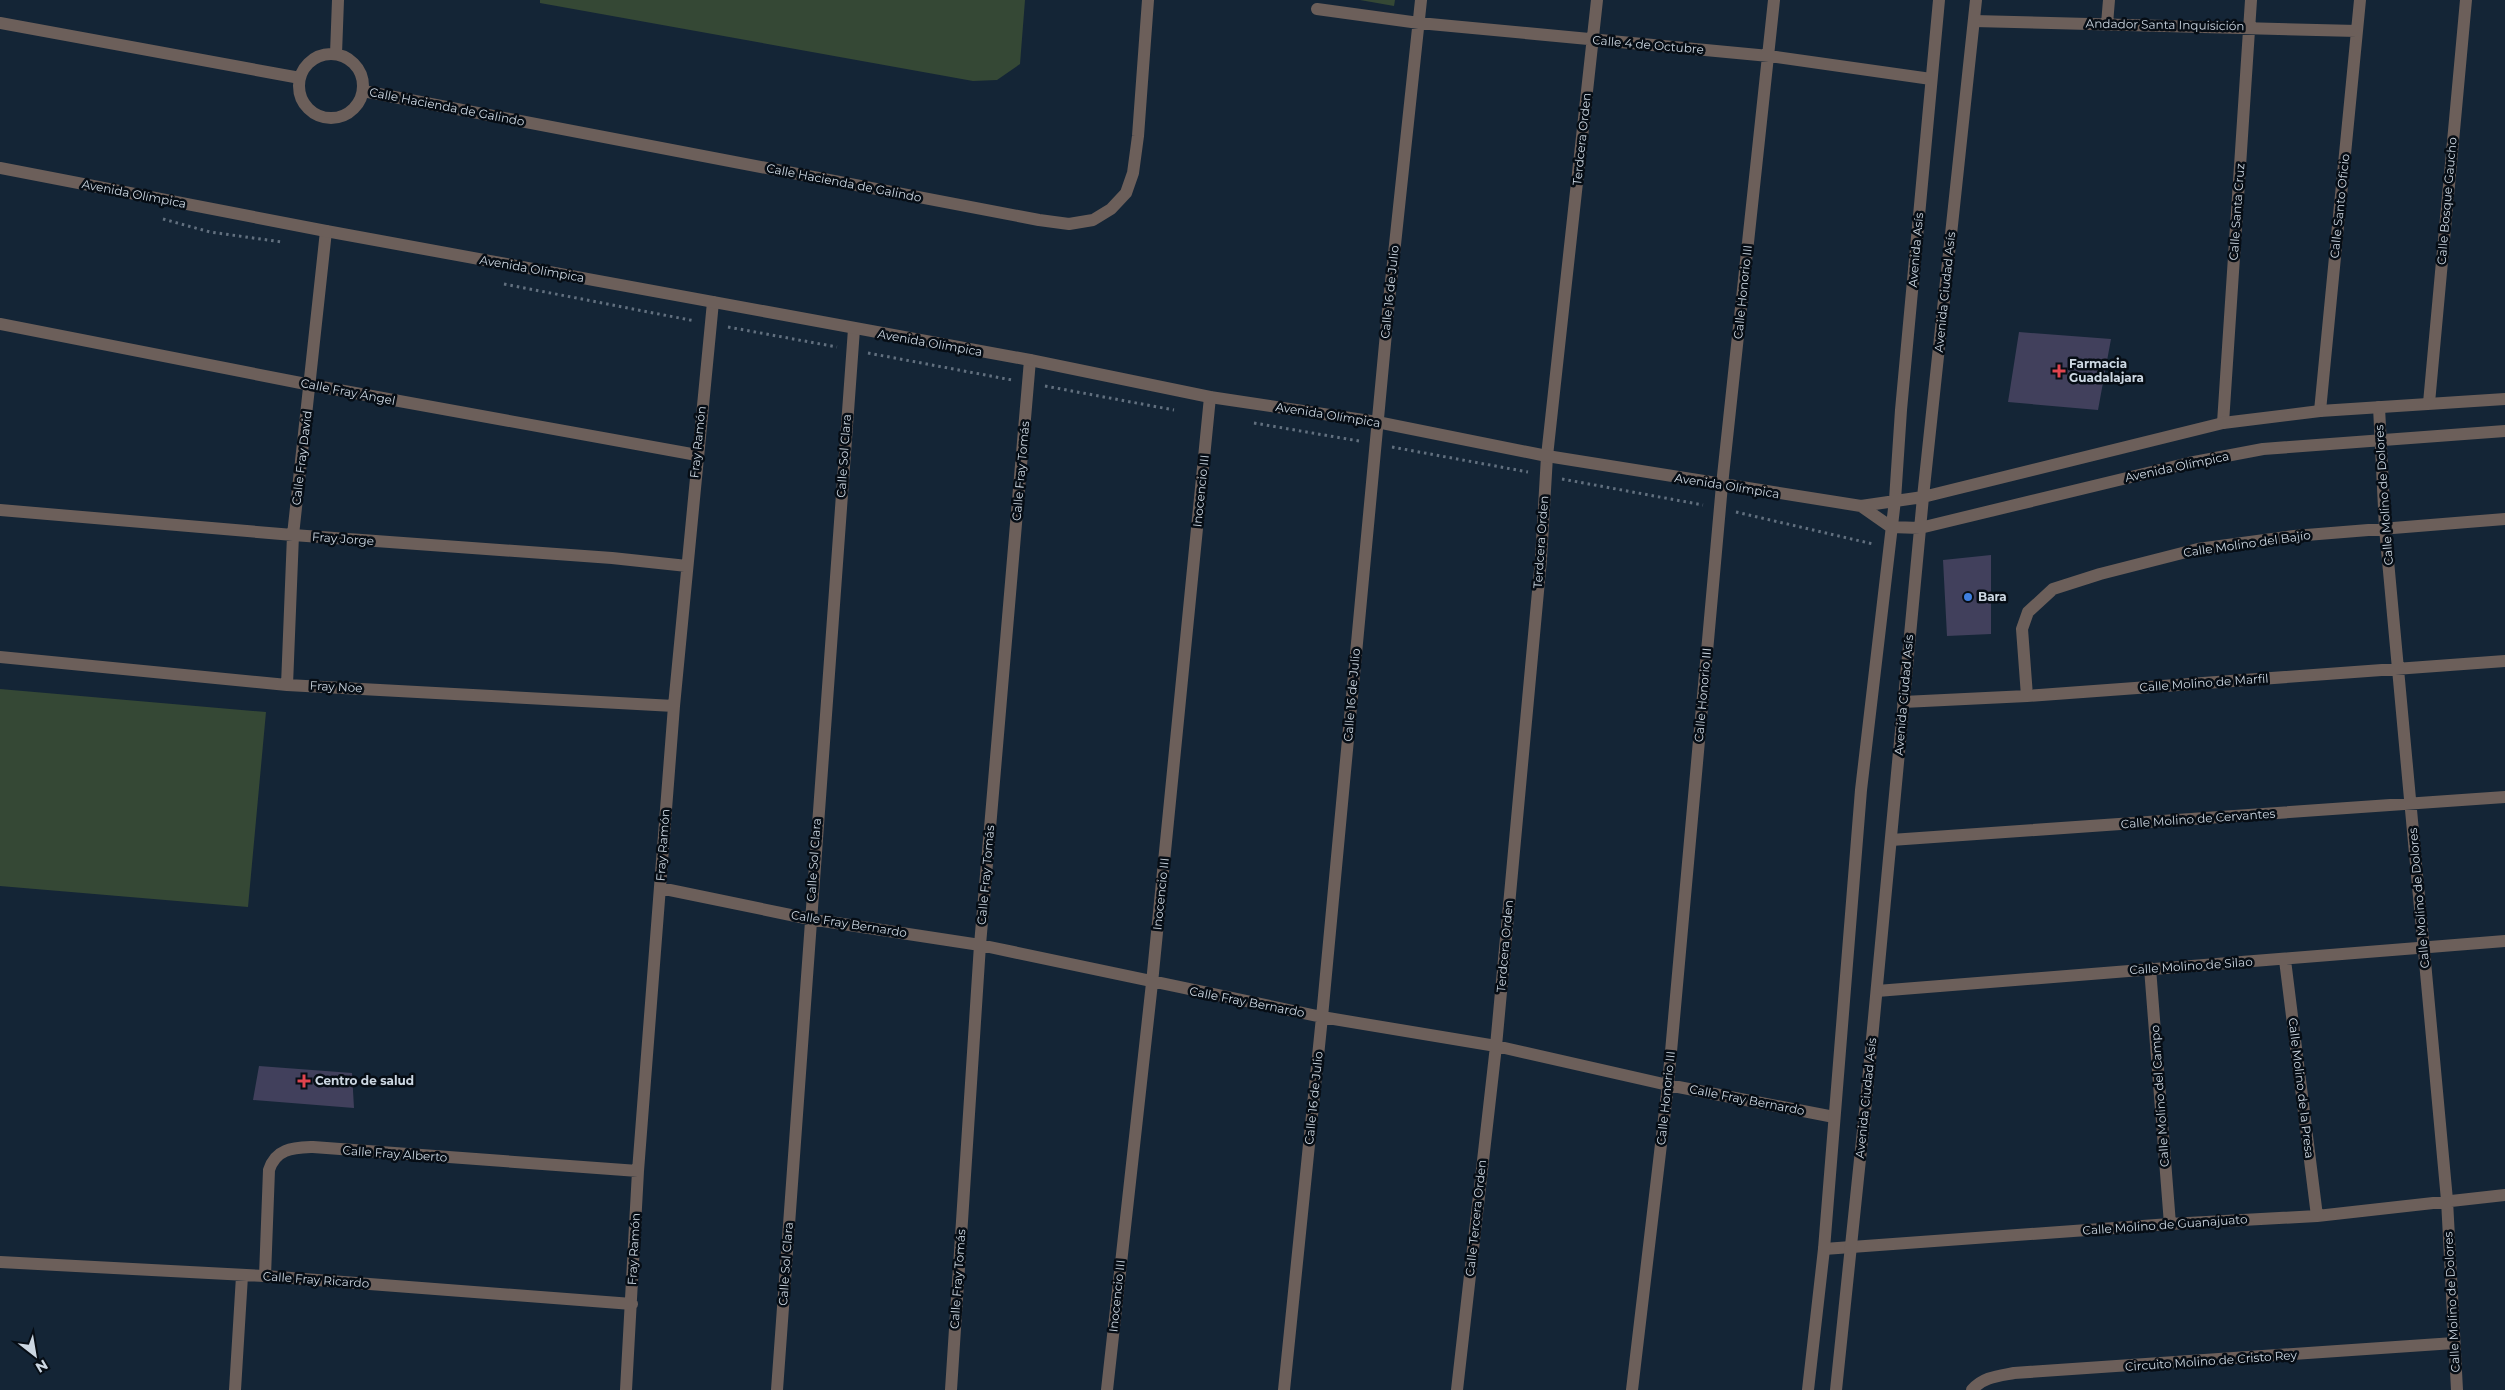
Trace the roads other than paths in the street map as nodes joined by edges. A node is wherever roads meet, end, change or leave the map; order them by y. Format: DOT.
graph roads {
  1 [pos="338,0"];
  2 [pos="1148,0"];
  3 [pos="1420,0"];
  4 [pos="1597,0"];
  5 [pos="1774,0"];
  6 [pos="1939,0"];
  7 [pos="1976,0"];
  8 [pos="2109,0"];
  9 [pos="2251,0"];
  10 [pos="2360,0"];
  11 [pos="2466,0"];
  12 [pos="1317,9"];
  13 [pos="1974,20"];
  14 [pos="0,23"];
  15 [pos="1420,23"];
  16 [pos="2107,24"];
  17 [pos="2249,27"];
  18 [pos="2357,31"];
  19 [pos="1593,40"];
  20 [pos="336,54"];
  21 [pos="1769,56"];
  22 [pos="300,78"];
  23 [pos="1931,79"];
  24 [pos="363,91"];
  25 [pos="0,168"];
  26 [pos="326,231"];
  27 [pos="713,302"];
  28 [pos="0,324"];
  29 [pos="854,329"];
  30 [pos="1030,360"];
  31 [pos="311,385"];
  32 [pos="1210,396"];
  33 [pos="2505,399"];
  34 [pos="2429,403"];
  35 [pos="2379,407"];
  36 [pos="2320,411"];
  37 [pos="1378,422"];
  38 [pos="2222,423"];
  39 [pos="2505,432"];
  40 [pos="2379,440"];
  41 [pos="696,455"];
  42 [pos="1547,456"];
  43 [pos="1722,485"];
  44 [pos="1923,497"];
  45 [pos="1895,500"];
  46 [pos="1861,506"];
  47 [pos="0,510"];
  48 [pos="2505,519"];
  49 [pos="1891,528"];
  50 [pos="1920,528"];
  51 [pos="2385,528"];
  52 [pos="293,535"];
  53 [pos="687,566"];
  54 [pos="0,657"];
  55 [pos="2505,661"];
  56 [pos="2398,669"];
  57 [pos="287,685"];
  58 [pos="2027,696"];
  59 [pos="1903,702"];
  60 [pos="674,706"];
  61 [pos="2505,797"];
  62 [pos="2412,805"];
  63 [pos="1891,840"];
  64 [pos="660,888"];
  65 [pos="810,918"];
  66 [pos="2505,940"];
  67 [pos="980,945"];
  68 [pos="2423,948"];
  69 [pos="2285,960"];
  70 [pos="2150,968"];
  71 [pos="1152,983"];
  72 [pos="1876,991"];
  73 [pos="1322,1017"];
  74 [pos="1496,1046"];
  75 [pos="1668,1085"];
  76 [pos="1834,1117"];
  77 [pos="638,1171"];
  78 [pos="2505,1195"];
  79 [pos="2447,1200"];
  80 [pos="2317,1216"];
  81 [pos="2170,1224"];
  82 [pos="1852,1246"];
  83 [pos="1824,1249"];
  84 [pos="0,1262"];
  85 [pos="242,1276"];
  86 [pos="265,1276"];
  87 [pos="632,1304"];
  88 [pos="2454,1343"];
  89 [pos="235,1390"];
  90 [pos="626,1390"];
  91 [pos="777,1390"];
  92 [pos="951,1390"];
  93 [pos="1107,1390"];
  94 [pos="1284,1390"];
  95 [pos="1457,1390"];
  96 [pos="1632,1390"];
  97 [pos="1808,1390"];
  98 [pos="1836,1390"];
  99 [pos="1972,1390"];
  100 [pos="2457,1390"];
  1 -- 20 [label="street"];
  2 -- 24 [label="street, Calle Hacienda de Galindo"];
  3 -- 15 [label="street, Calle 16 de Julio"];
  4 -- 19 [label="street"];
  5 -- 21 [label="street, Calle Honorio III"];
  6 -- 23 [label="street, Avenida Asís"];
  7 -- 13 [label="street, Avenida Ciudad Asís"];
  8 -- 16 [label="street"];
  9 -- 17 [label="street, Calle Santa Cruz"];
  10 -- 18 [label="street, Calle Santo Oficio"];
  11 -- 34 [label="street, Calle Bosque Gaucho"];
  12 -- 15 [label="street, Calle 4 de Octubre"];
  13 -- 16 [label="street, Andador Santa Inquisición"];
  13 -- 44 [label="street, Avenida Ciudad Asís"];
  14 -- 22 [label="street"];
  15 -- 19 [label="street, Calle 4 de Octubre"];
  15 -- 37 [label="street, Calle 16 de Julio"];
  16 -- 17 [label="street, Andador Santa Inquisición"];
  17 -- 18 [label="street, Andador Santa Inquisición"];
  17 -- 38 [label="street, Calle Santa Cruz"];
  18 -- 36 [label="street, Calle Santo Oficio"];
  19 -- 21 [label="street, Calle 4 de Octubre"];
  19 -- 42 [label="street, Terdcera Orden"];
  20 -- 22 [label="street"];
  20 -- 24 [label="street"];
  21 -- 23 [label="street, Calle 4 de Octubre"];
  21 -- 43 [label="street, Calle Honorio III"];
  22 -- 24 [label="street"];
  23 -- 45 [label="street, Avenida Asís"];
  25 -- 26 [label="street, Avenida Olímpica"];
  26 -- 27 [label="street, Avenida Olímpica"];
  26 -- 31 [label="street, Calle Fray David"];
  27 -- 29 [label="street, Avenida Olímpica"];
  27 -- 41 [label="street, Fray Ramón"];
  28 -- 31 [label="street, Calle Fray Ángel"];
  29 -- 30 [label="street, Avenida Olímpica"];
  29 -- 65 [label="street, Calle Sol Clara"];
  30 -- 32 [label="street, Avenida Olímpica"];
  30 -- 67 [label="street, Calle Fray Tomás"];
  31 -- 41 [label="street, Calle Fray Ángel"];
  31 -- 52 [label="street, Calle Fray David"];
  32 -- 37 [label="street, Avenida Olímpica"];
  32 -- 71 [label="street, Inocencio III"];
  33 -- 34 [label="street, Avenida Olímpica"];
  34 -- 35 [label="street, Avenida Olímpica"];
  35 -- 36 [label="street, Avenida Olímpica"];
  35 -- 40 [label="street, Calle Molino de Dolores"];
  36 -- 38 [label="street, Avenida Olímpica"];
  37 -- 42 [label="street, Avenida Olímpica"];
  37 -- 73 [label="street, Calle 16 de Julio"];
  38 -- 44 [label="street, Avenida Olímpica"];
  39 -- 40 [label="street, Avenida Olímpica"];
  40 -- 50 [label="street, Avenida Olímpica"];
  40 -- 51 [label="street, Calle Molino de Dolores"];
  41 -- 53 [label="street, Fray Ramón"];
  42 -- 43 [label="street, Avenida Olímpica"];
  42 -- 74 [label="street, Terdcera Orden"];
  43 -- 46 [label="street, Avenida Olímpica"];
  43 -- 75 [label="street, Calle Honorio III"];
  44 -- 45 [label="street, Avenida Olímpica"];
  44 -- 50 [label="street, Avenida Ciudad Asís"];
  45 -- 46 [label="street, Avenida Olímpica"];
  45 -- 49 [label="street"];
  46 -- 49 [label="street, Avenida Olímpica"];
  47 -- 52 [label="street, Fray Jorge"];
  48 -- 51 [label="street, Calle Molino del Bajío"];
  49 -- 50 [label="street, Avenida Olímpica"];
  49 -- 76 [label="street"];
  50 -- 59 [label="street, Avenida Ciudad Asís"];
  51 -- 56 [label="street, Calle Molino de Dolores"];
  51 -- 58 [label="street, Calle Molino del Bajío"];
  52 -- 53 [label="street, Fray Jorge"];
  52 -- 57 [label="street, Calle Fray David"];
  53 -- 60 [label="street, Fray Ramón"];
  54 -- 57 [label="street, Fray Noe"];
  55 -- 56 [label="street, Calle Molino de Marfil"];
  56 -- 58 [label="street, Calle Molino de Marfil"];
  56 -- 62 [label="street, Calle Molino de Dolores"];
  57 -- 60 [label="street, Fray Noe"];
  58 -- 59 [label="street, Calle Molino de Marfil"];
  59 -- 63 [label="street, Avenida Ciudad Asís"];
  60 -- 64 [label="street, Fray Ramón"];
  61 -- 62 [label="street, Calle Molino de Cervantes"];
  62 -- 63 [label="street, Calle Molino de Cervantes"];
  62 -- 68 [label="street, Calle Molino de Dolores"];
  63 -- 72 [label="street, Avenida Ciudad Asís"];
  64 -- 65 [label="street, Calle Fray Bernardo"];
  64 -- 77 [label="street, Fray Ramón"];
  65 -- 67 [label="street, Calle Fray Bernardo"];
  65 -- 91 [label="street, Calle Sol Clara"];
  66 -- 68 [label="street, Calle Molino de Silao"];
  67 -- 71 [label="street, Calle Fray Bernardo"];
  67 -- 92 [label="street, Calle Fray Tomás"];
  68 -- 69 [label="street, Calle Molino de Silao"];
  68 -- 79 [label="street, Calle Molino de Dolores"];
  69 -- 70 [label="street, Calle Molino de Silao"];
  69 -- 80 [label="street, Calle Molino de la Presa"];
  70 -- 72 [label="street, Calle Molino de Silao"];
  70 -- 81 [label="street, Calle Molino del Campo"];
  71 -- 73 [label="street, Calle Fray Bernardo"];
  71 -- 93 [label="street, Inocencio III"];
  72 -- 82 [label="street, Avenida Ciudad Asís"];
  73 -- 74 [label="street, Calle Fray Bernardo"];
  73 -- 94 [label="street, Calle 16 de Julio"];
  74 -- 75 [label="street, Calle Fray Bernardo"];
  74 -- 95 [label="street, Calle Tercera Orden"];
  75 -- 76 [label="street, Calle Fray Bernardo"];
  75 -- 96 [label="street, Calle Honorio III"];
  76 -- 83 [label="street"];
  77 -- 86 [label="street, Calle Fray Alberto"];
  77 -- 87 [label="street, Fray Ramón"];
  78 -- 79 [label="street, Calle Molino de Guanajuato"];
  79 -- 80 [label="street, Calle Molino de Guanajuato"];
  79 -- 88 [label="street, Calle Molino de Dolores"];
  80 -- 81 [label="street, Calle Molino de Guanajuato"];
  81 -- 82 [label="street, Calle Molino de Guanajuato"];
  82 -- 83 [label="street, Calle Molino de Guanajuato"];
  82 -- 98 [label="street, Avenida Ciudad Asís"];
  83 -- 97 [label="street"];
  84 -- 85 [label="street, Calle Fray Ricardo"];
  85 -- 86 [label="street, Calle Fray Ricardo"];
  85 -- 89 [label="street"];
  86 -- 87 [label="street, Calle Fray Ricardo"];
  87 -- 90 [label="street, Fray Ramón"];
  88 -- 99 [label="street, Circuito Molino de Cristo Rey"];
  88 -- 100 [label="street, Calle Molino de Dolores"];
}
